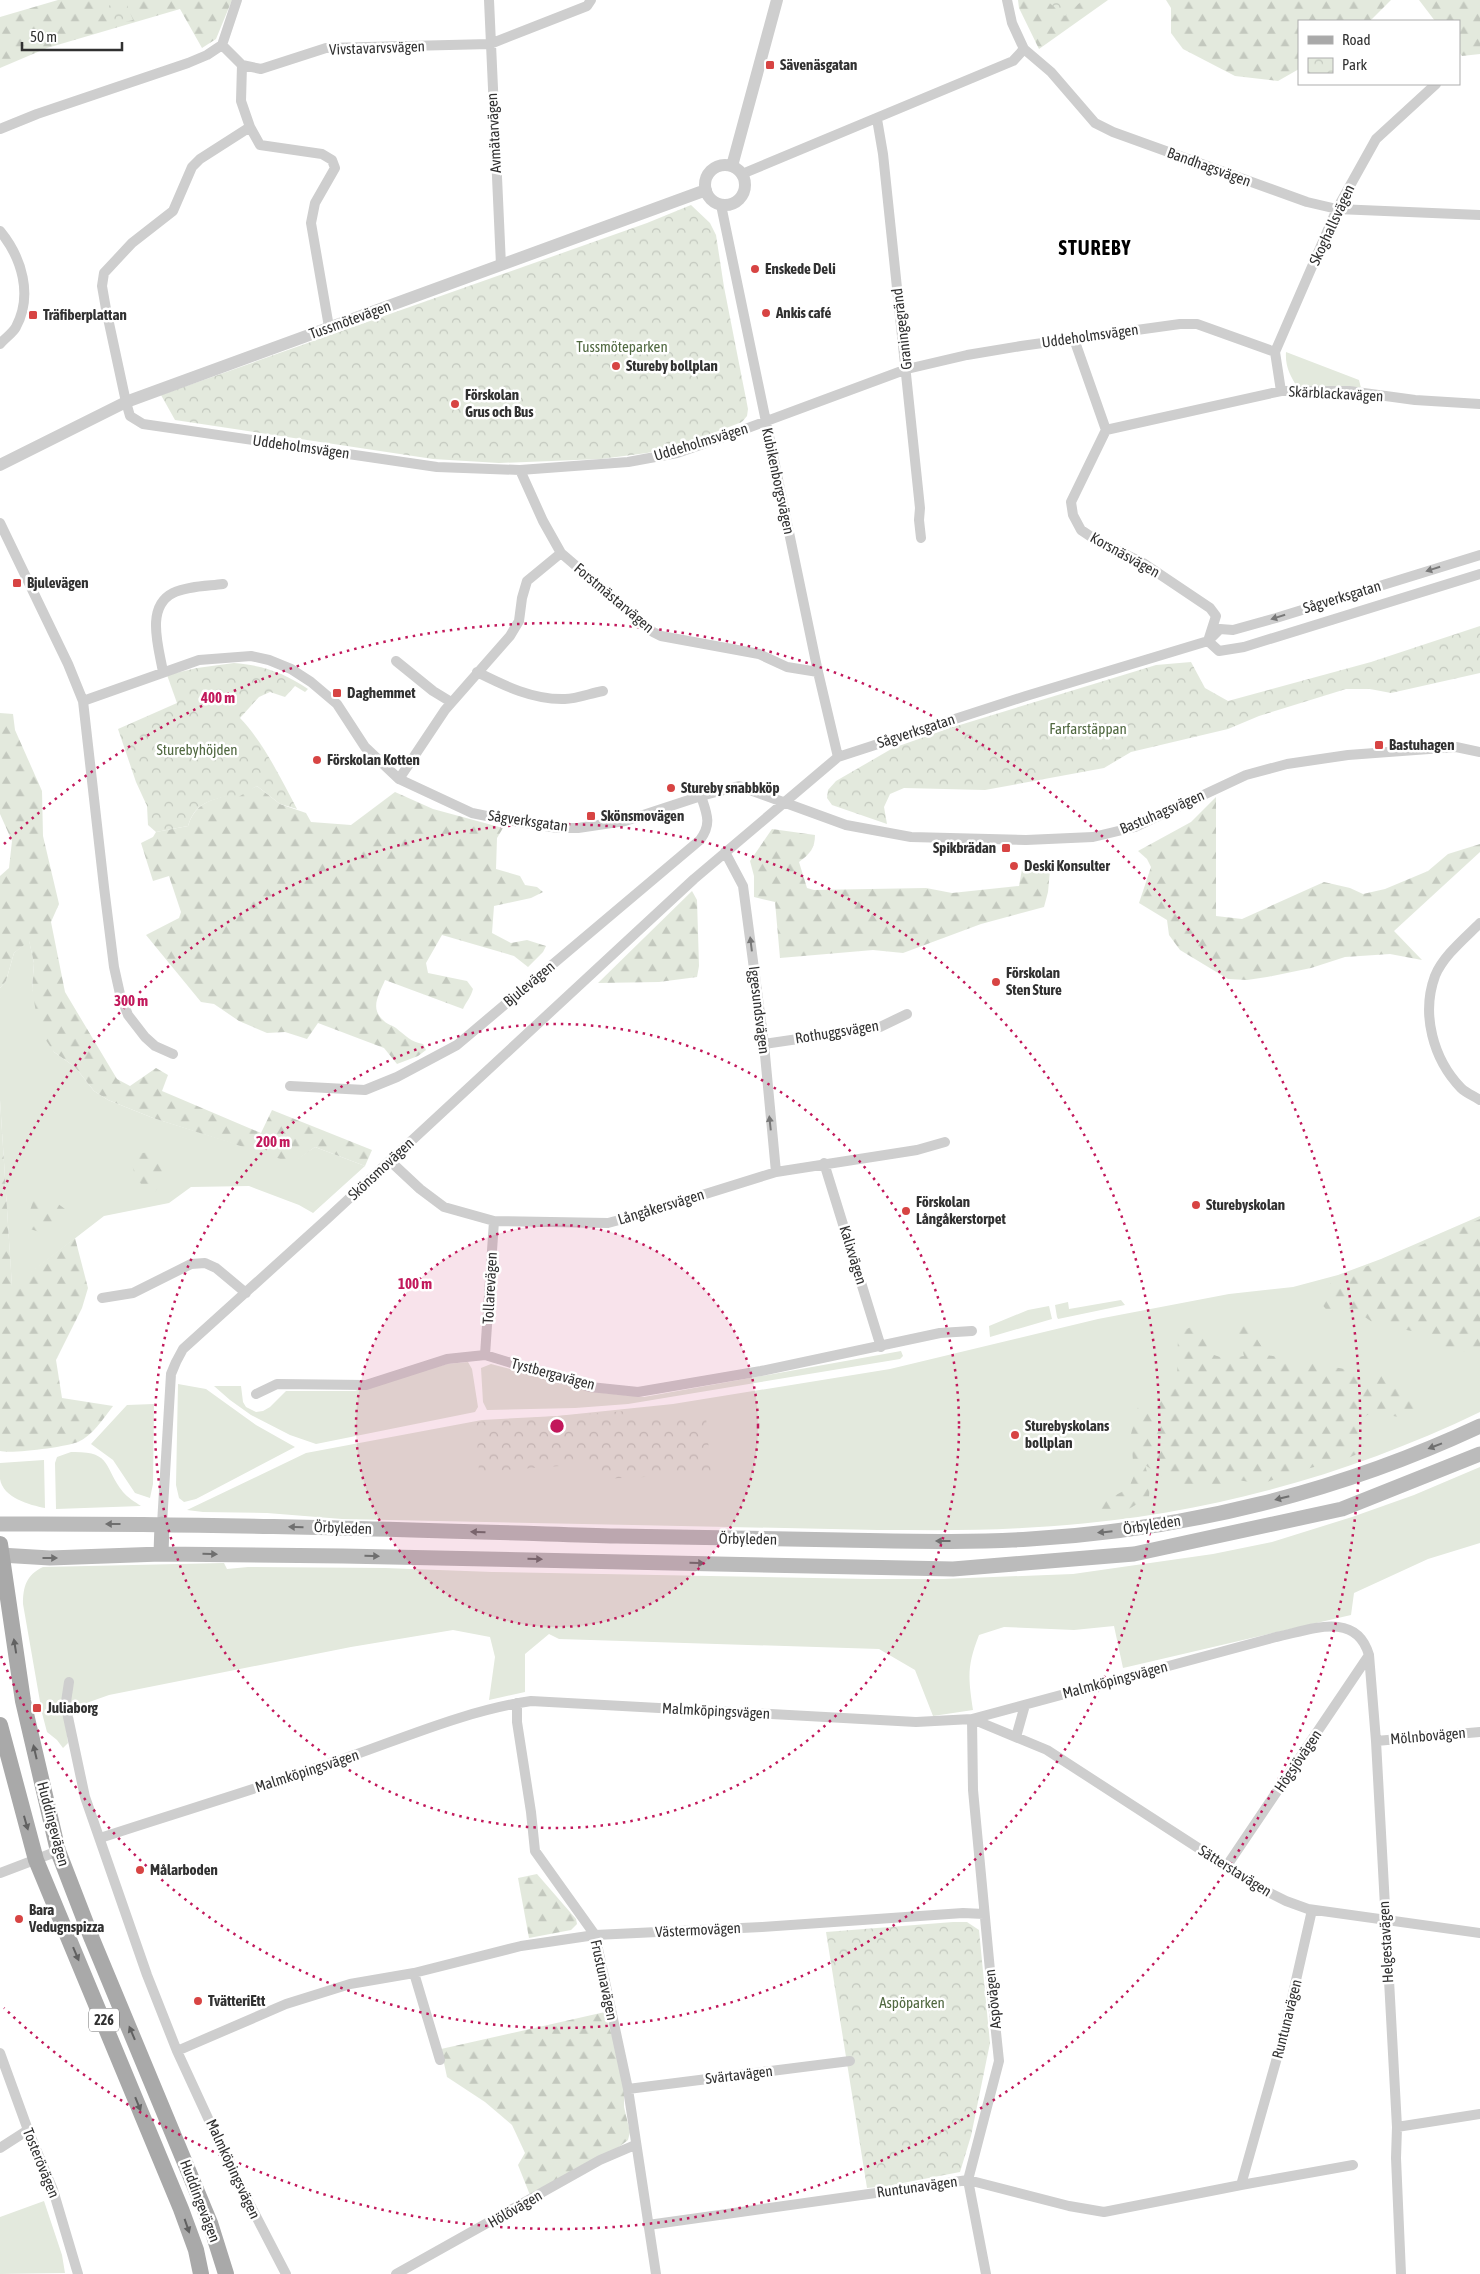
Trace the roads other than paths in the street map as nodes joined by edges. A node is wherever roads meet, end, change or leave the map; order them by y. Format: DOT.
graph roads {
  1 [pos="237,0"];
  2 [pos="489,0"];
  3 [pos="591,0"];
  4 [pos="777,0"];
  5 [pos="1007,0"];
  6 [pos="490,44"];
  7 [pos="222,45"];
  8 [pos="1024,49"];
  9 [pos="242,65"];
  10 [pos="1435,85"];
  11 [pos="877,119"];
  12 [pos="250,128"];
  13 [pos="0,129"];
  14 [pos="737,170"];
  15 [pos="706,190"];
  16 [pos="721,205"];
  17 [pos="1337,209"];
  18 [pos="1480,215"];
  19 [pos="0,231"];
  20 [pos="501,265"];
  21 [pos="329,327"];
  22 [pos="1074,339"];
  23 [pos="0,344"];
  24 [pos="1275,352"];
  25 [pos="907,369"];
  26 [pos="1281,391"];
  27 [pos="126,402"];
  28 [pos="1480,404"];
  29 [pos="765,421"];
  30 [pos="1106,430"];
  31 [pos="0,465"];
  32 [pos="520,470"];
  33 [pos="0,523"];
  34 [pos="921,538"];
  35 [pos="561,553"];
  36 [pos="1480,555"];
  37 [pos="1480,574"];
  38 [pos="223,584"];
  39 [pos="1208,641"];
  40 [pos="396,661"];
  41 [pos="164,672"];
  42 [pos="477,672"];
  43 [pos="818,672"];
  44 [pos="603,691"];
  45 [pos="83,701"];
  46 [pos="451,702"];
  47 [pos="1480,752"];
  48 [pos="838,757"];
  49 [pos="399,779"];
  50 [pos="701,796"];
  51 [pos="782,803"];
  52 [pos="725,852"];
  53 [pos="1480,923"];
  54 [pos="907,1014"];
  55 [pos="764,1044"];
  56 [pos="174,1054"];
  57 [pos="290,1086"];
  58 [pos="1480,1100"];
  59 [pos="945,1142"];
  60 [pos="390,1161"];
  61 [pos="824,1163"];
  62 [pos="776,1172"];
  63 [pos="494,1221"];
  64 [pos="246,1294"];
  65 [pos="102,1298"];
  66 [pos="972,1331"];
  67 [pos="881,1347"];
  68 [pos="485,1355"];
  69 [pos="256,1394"];
  70 [pos="1480,1426"];
  71 [pos="1480,1454"];
  72 [pos="0,1524"];
  73 [pos="162,1524"];
  74 [pos="1,1552"];
  75 [pos="161,1554"];
  76 [pos="1341,1626"];
  77 [pos="1370,1655"];
  78 [pos="69,1682"];
  79 [pos="517,1703"];
  80 [pos="1025,1704"];
  81 [pos="972,1719"];
  82 [pos="0,1725"];
  83 [pos="1480,1732"];
  84 [pos="1016,1737"];
  85 [pos="1376,1741"];
  86 [pos="100,1838"];
  87 [pos="58,1851"];
  88 [pos="36,1860"];
  89 [pos="1226,1867"];
  90 [pos="0,1872"];
  91 [pos="1312,1910"];
  92 [pos="984,1914"];
  93 [pos="1385,1920"];
  94 [pos="1480,1933"];
  95 [pos="595,1935"];
  96 [pos="414,1973"];
  97 [pos="177,2051"];
  98 [pos="0,2053"];
  99 [pos="440,2060"];
  100 [pos="850,2061"];
  101 [pos="628,2089"];
  102 [pos="1480,2114"];
  103 [pos="1396,2128"];
  104 [pos="28,2130"];
  105 [pos="635,2145"];
  106 [pos="0,2148"];
  107 [pos="1353,2165"];
  108 [pos="968,2180"];
  109 [pos="1241,2185"];
  110 [pos="648,2225"];
  111 [pos="78,2274"];
  112 [pos="201,2274"];
  113 [pos="226,2274"];
  114 [pos="286,2274"];
  115 [pos="396,2274"];
  116 [pos="656,2274"];
  117 [pos="986,2274"];
  118 [pos="1401,2274"];
  1 -- 7 [label="street"];
  2 -- 6 [label="street, Avmätarvägen"];
  3 -- 6 [label="street, Vivstavarvsvägen"];
  4 -- 14 [label="street"];
  5 -- 8 [label="street, Bandhagsvägen"];
  6 -- 9 [label="street, Vivstavarvsvägen"];
  6 -- 20 [label="street, Avmätarvägen"];
  7 -- 9 [label="street"];
  7 -- 13 [label="street"];
  8 -- 11 [label="street"];
  8 -- 17 [label="street, Bandhagsvägen"];
  9 -- 12 [label="street"];
  10 -- 17 [label="street, Skoghallsvägen"];
  11 -- 14 [label="street"];
  11 -- 25 [label="street, Graningegränd"];
  12 -- 21 [label="street"];
  12 -- 27 [label="street"];
  14 -- 15 [label="street"];
  14 -- 16 [label="street"];
  15 -- 16 [label="street"];
  15 -- 20 [label="street, Tussmötevägen"];
  16 -- 29 [label="street, Kubikenborgsvägen"];
  17 -- 18 [label="street, Bandhagsvägen"];
  17 -- 24 [label="street, Skoghallsvägen"];
  19 -- 23 [label="street"];
  20 -- 21 [label="street, Tussmötevägen"];
  21 -- 27 [label="street, Tussmötevägen"];
  22 -- 24 [label="street, Uddeholmsvägen"];
  22 -- 25 [label="street, Uddeholmsvägen"];
  22 -- 30 [label="street"];
  24 -- 26 [label="street"];
  25 -- 29 [label="street, Uddeholmsvägen"];
  25 -- 34 [label="street, Graningegränd"];
  26 -- 28 [label="street, Skärblackavägen"];
  26 -- 30 [label="street, Skärblackavägen"];
  27 -- 31 [label="street, Tussmötevägen"];
  27 -- 32 [label="street, Uddeholmsvägen"];
  29 -- 32 [label="street, Uddeholmsvägen"];
  29 -- 43 [label="street, Kubikenborgsvägen"];
  30 -- 39 [label="street, Korsnäsvägen"];
  32 -- 35 [label="street, Forstmästarvägen"];
  33 -- 45 [label="street"];
  35 -- 42 [label="street"];
  35 -- 43 [label="street, Forstmästarvägen"];
  36 -- 39 [label="street, Sågverksgatan, one-way"];
  37 -- 39 [label="street, Sågverksgatan"];
  38 -- 41 [label="street"];
  39 -- 48 [label="street, Sågverksgatan"];
  40 -- 46 [label="street"];
  41 -- 45 [label="street, Sågverksgatan"];
  41 -- 49 [label="street, Sågverksgatan"];
  42 -- 44 [label="street"];
  42 -- 46 [label="street"];
  43 -- 48 [label="street, Kubikenborgsvägen"];
  45 -- 56 [label="street"];
  46 -- 49 [label="street"];
  47 -- 51 [label="street, Bastuhagsvägen"];
  48 -- 51 [label="street, Sågverksgatan"];
  49 -- 50 [label="street, Sågverksgatan"];
  50 -- 51 [label="street, Sågverksgatan"];
  50 -- 57 [label="street, Bjulevägen"];
  51 -- 52 [label="street, Skönsmovägen"];
  55 -- 52 [label="street, Iggesundsvägen, one-way"];
  52 -- 60 [label="street, Skönsmovägen"];
  53 -- 58 [label="street"];
  54 -- 55 [label="street, Rothuggsvägen"];
  62 -- 55 [label="street, Iggesundsvägen, one-way"];
  59 -- 61 [label="street, Långåkersvägen"];
  60 -- 63 [label="street, Långåkersvägen"];
  60 -- 64 [label="street, Skönsmovägen"];
  61 -- 62 [label="street, Långåkersvägen"];
  61 -- 67 [label="street, Kalixvägen"];
  62 -- 63 [label="street, Långåkersvägen"];
  63 -- 68 [label="street, Tollarevägen"];
  64 -- 65 [label="street"];
  64 -- 73 [label="street, Skönsmovägen"];
  66 -- 67 [label="street, Tystbergavägen"];
  67 -- 68 [label="street, Tystbergavägen"];
  68 -- 69 [label="street, Tystbergavägen"];
  70 -- 73 [label="main road, Örbyleden, one-way"];
  75 -- 71 [label="main road, Örbyleden, one-way"];
  73 -- 72 [label="main road, Örbyleden, one-way"];
  73 -- 75 [label="main road"];
  74 -- 75 [label="main road, Örbyleden, one-way"];
  87 -- 74 [label="main road, Huddingevägen / 226, one-way"];
  76 -- 77 [label="street, Helgestavägen"];
  76 -- 80 [label="street, Malmköpingsvägen"];
  77 -- 85 [label="street, Helgestavägen"];
  77 -- 89 [label="street, Högsjövägen"];
  78 -- 86 [label="street, Malmköpingsvägen"];
  79 -- 81 [label="street, Malmköpingsvägen"];
  79 -- 86 [label="street, Malmköpingsvägen"];
  79 -- 95 [label="street, Frustunavägen"];
  80 -- 81 [label="street, Malmköpingsvägen"];
  80 -- 84 [label="street"];
  81 -- 84 [label="street, Sätterstavägen"];
  81 -- 92 [label="street, Aspövägen"];
  82 -- 88 [label="main road, Huddingevägen / 226, one-way"];
  83 -- 85 [label="street, Mölnbovägen"];
  84 -- 89 [label="street, Sätterstavägen"];
  85 -- 93 [label="street, Helgestavägen"];
  86 -- 97 [label="street, Malmköpingsvägen"];
  87 -- 88 [label="street"];
  113 -- 87 [label="main road, Huddingevägen / 226, one-way"];
  88 -- 90 [label="street"];
  88 -- 112 [label="main road, Huddingevägen / 226, one-way"];
  89 -- 91 [label="street, Sätterstavägen"];
  91 -- 93 [label="street, Sätterstavägen"];
  91 -- 109 [label="street, Runtunavägen"];
  92 -- 95 [label="street, Västermovägen"];
  92 -- 108 [label="street, Aspövägen"];
  93 -- 94 [label="street, Sätterstavägen"];
  93 -- 103 [label="street, Helgestavägen"];
  95 -- 96 [label="street, Västermovägen"];
  95 -- 101 [label="street, Frustunavägen"];
  96 -- 97 [label="street, Västermovägen"];
  96 -- 99 [label="street"];
  97 -- 114 [label="street, Malmköpingsvägen"];
  98 -- 104 [label="street, Tosterövägen"];
  100 -- 101 [label="street, Svärtavägen"];
  101 -- 105 [label="street, Frustunavägen"];
  102 -- 103 [label="street"];
  103 -- 118 [label="street, Helgestavägen"];
  104 -- 106 [label="street"];
  104 -- 111 [label="street, Tosterövägen"];
  105 -- 110 [label="street, Frustunavägen"];
  105 -- 115 [label="street, Hölövägen"];
  107 -- 109 [label="street, Runtunavägen"];
  108 -- 109 [label="street, Runtunavägen"];
  108 -- 110 [label="street, Runtunavägen"];
  108 -- 117 [label="street, Aspövägen"];
  110 -- 116 [label="street, Frustunavägen"];
}
